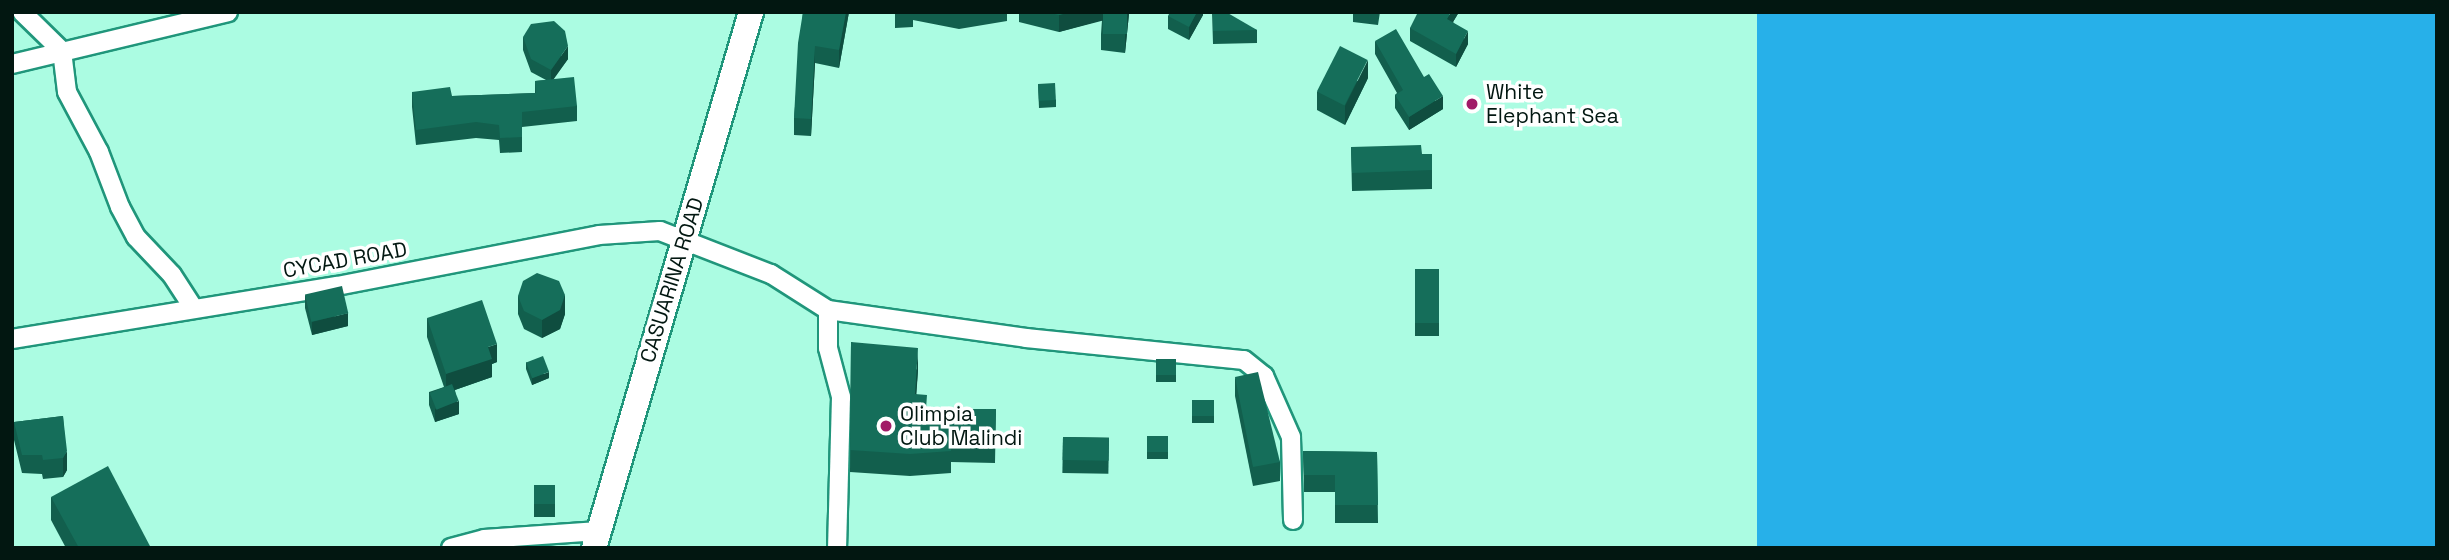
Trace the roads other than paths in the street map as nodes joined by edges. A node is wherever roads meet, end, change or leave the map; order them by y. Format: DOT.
graph roads {
  1 [pos="22,12"];
  2 [pos="228,12"];
  3 [pos="751,12"];
  4 [pos="62,51"];
  5 [pos="12,64"];
  6 [pos="684,239"];
  7 [pos="193,307"];
  8 [pos="828,310"];
  9 [pos="12,339"];
  10 [pos="1293,520"];
  11 [pos="596,540"];
  12 [pos="451,548"];
  13 [pos="837,548"];
  1 -- 4 [label="street"];
  2 -- 4 [label="street"];
  3 -- 6 [label="street, CASUARINA ROAD"];
  4 -- 5 [label="street"];
  4 -- 7 [label="street"];
  6 -- 7 [label="street, CYCAD ROAD"];
  6 -- 8 [label="street, CYCAD ROAD"];
  6 -- 11 [label="street, CASUARINA ROAD"];
  7 -- 9 [label="street, CYCAD ROAD"];
  8 -- 10 [label="street"];
  8 -- 13 [label="street"];
  11 -- 12 [label="street"];
}
